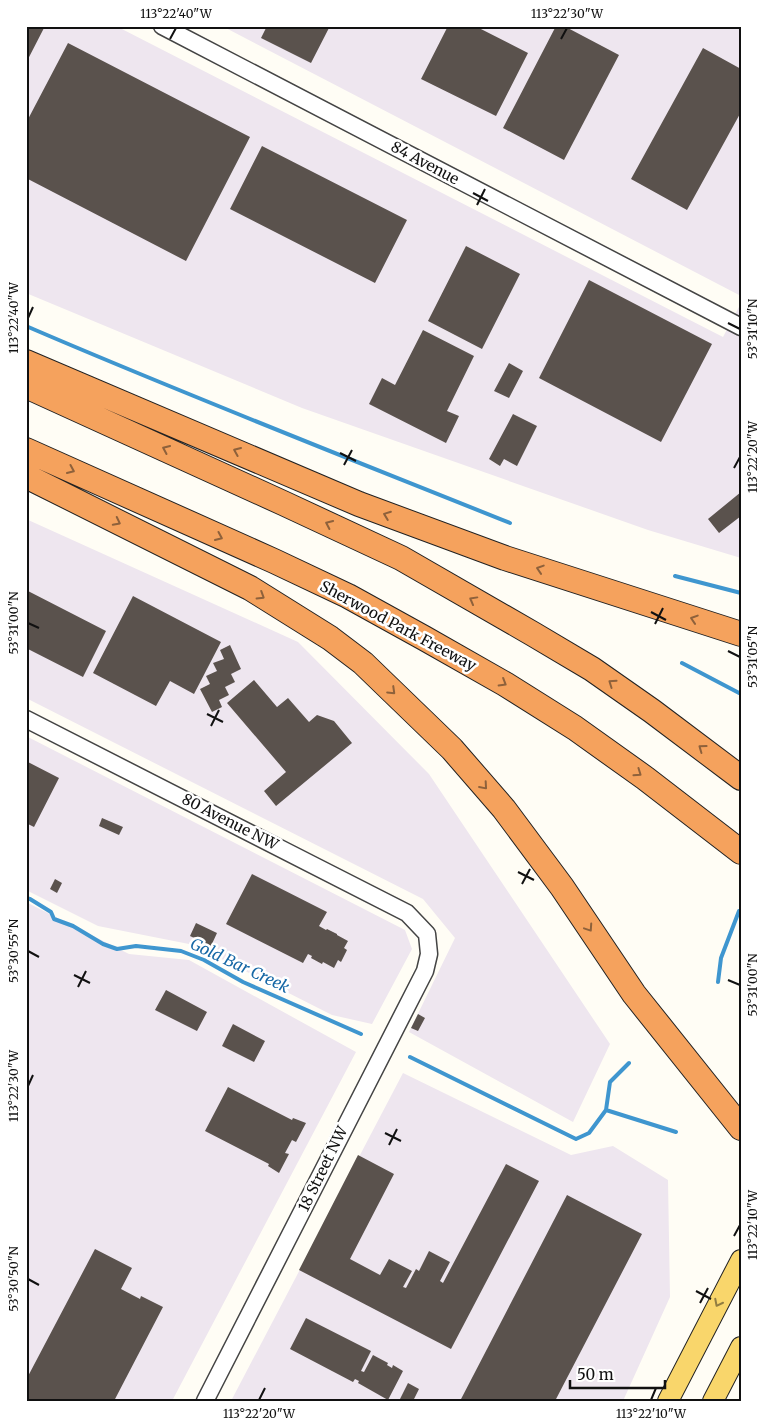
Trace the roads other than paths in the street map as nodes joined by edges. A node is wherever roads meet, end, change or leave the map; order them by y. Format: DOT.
graph roads {
  1 [pos="162,26"];
  2 [pos="741,327"];
  3 [pos="26,362"];
  4 [pos="26,386"];
  5 [pos="26,450"];
  6 [pos="26,476"];
  7 [pos="741,634"];
  8 [pos="26,719"];
  9 [pos="741,778"];
  10 [pos="741,852"];
  11 [pos="427,934"];
  12 [pos="688,1062"];
  13 [pos="741,1106"];
  14 [pos="741,1128"];
  15 [pos="741,1260"];
  16 [pos="741,1347"];
  17 [pos="205,1401"];
  18 [pos="668,1401"];
  19 [pos="713,1401"];
  1 -- 2 [label="street, 84 Avenue"];
  7 -- 3 [label="highway, one-way"];
  9 -- 4 [label="highway, one-way"];
  5 -- 10 [label="highway, Sherwood Park Freeway, one-way"];
  6 -- 12 [label="highway, one-way"];
  8 -- 11 [label="street, 80 Avenue NW"];
  11 -- 17 [label="street, 18 Street NW"];
  12 -- 13 [label="highway"];
  12 -- 14 [label="highway"];
  15 -- 18 [label="main road, one-way"];
  16 -- 19 [label="main road"];
}
